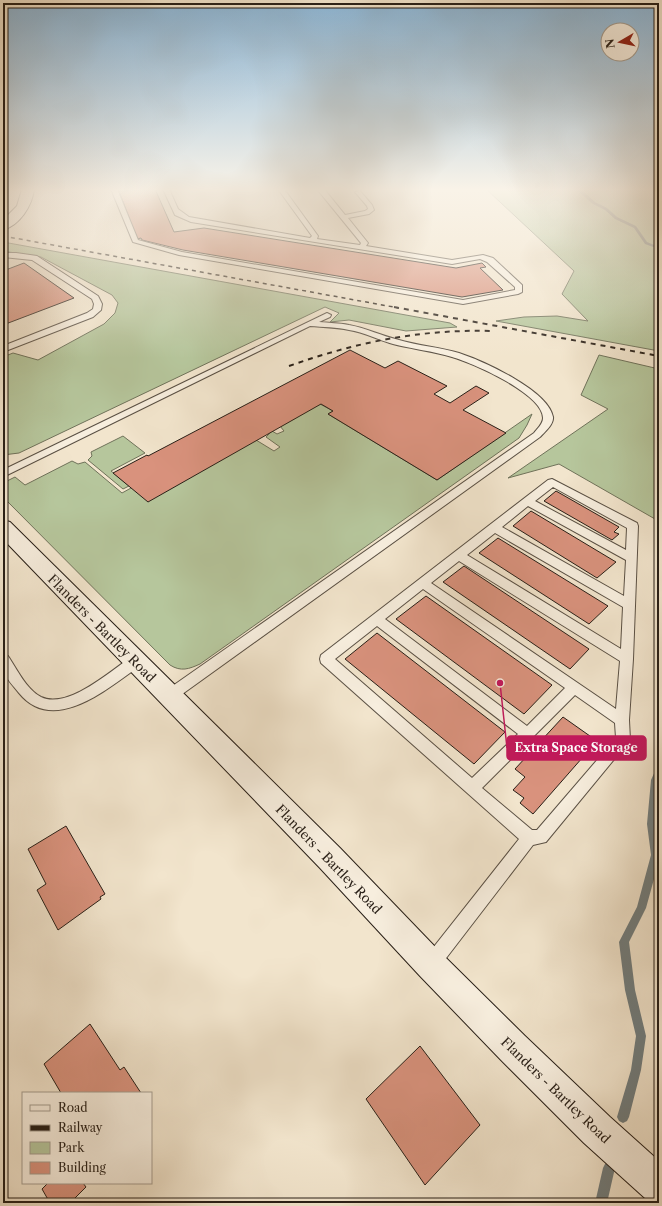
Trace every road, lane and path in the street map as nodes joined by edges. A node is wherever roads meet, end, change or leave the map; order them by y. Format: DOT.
graph roads {
  1 [pos="150,245"];
  2 [pos="350,245"];
  3 [pos="362,247"];
  4 [pos="3,255"];
  5 [pos="327,315"];
  6 [pos="309,324"];
  7 [pos="3,349"];
  8 [pos="3,474"];
  9 [pos="526,501"];
  10 [pos="3,527"];
  11 [pos="493,527"];
  12 [pos="458,554"];
  13 [pos="631,558"];
  14 [pos="423,582"];
  15 [pos="629,604"];
  16 [pos="376,619"];
  17 [pos="3,660"];
  18 [pos="627,660"];
  19 [pos="136,662"];
  20 [pos="574,687"];
  21 [pos="169,696"];
  22 [pos="622,720"];
  23 [pos="528,734"];
  24 [pos="472,788"];
  25 [pos="529,838"];
  26 [pos="431,965"];
  27 [pos="659,1186"];
  1 -- 3 [label="lane"];
  2 -- 3 [label="lane"];
  4 -- 7 [label="lane"];
  5 -- 6 [label="lane"];
  6 -- 8 [label="lane"];
  6 -- 21 [label="lane"];
  9 -- 11 [label="lane"];
  9 -- 13 [label="lane"];
  9 -- 13 [label="lane"];
  10 -- 19 [label="main road, Flanders - Bartley Road"];
  11 -- 12 [label="lane"];
  11 -- 15 [label="lane"];
  12 -- 14 [label="lane"];
  12 -- 18 [label="lane"];
  13 -- 15 [label="lane"];
  14 -- 16 [label="lane"];
  14 -- 20 [label="lane"];
  15 -- 18 [label="lane"];
  16 -- 23 [label="lane"];
  16 -- 24 [label="lane"];
  17 -- 19 [label="lane"];
  18 -- 22 [label="lane"];
  19 -- 21 [label="main road, Flanders - Bartley Road"];
  20 -- 22 [label="lane"];
  20 -- 23 [label="lane"];
  21 -- 26 [label="main road, Flanders - Bartley Road"];
  22 -- 25 [label="lane"];
  23 -- 24 [label="lane"];
  24 -- 25 [label="lane"];
  25 -- 26 [label="lane"];
  26 -- 27 [label="main road, Flanders - Bartley Road"];
}
